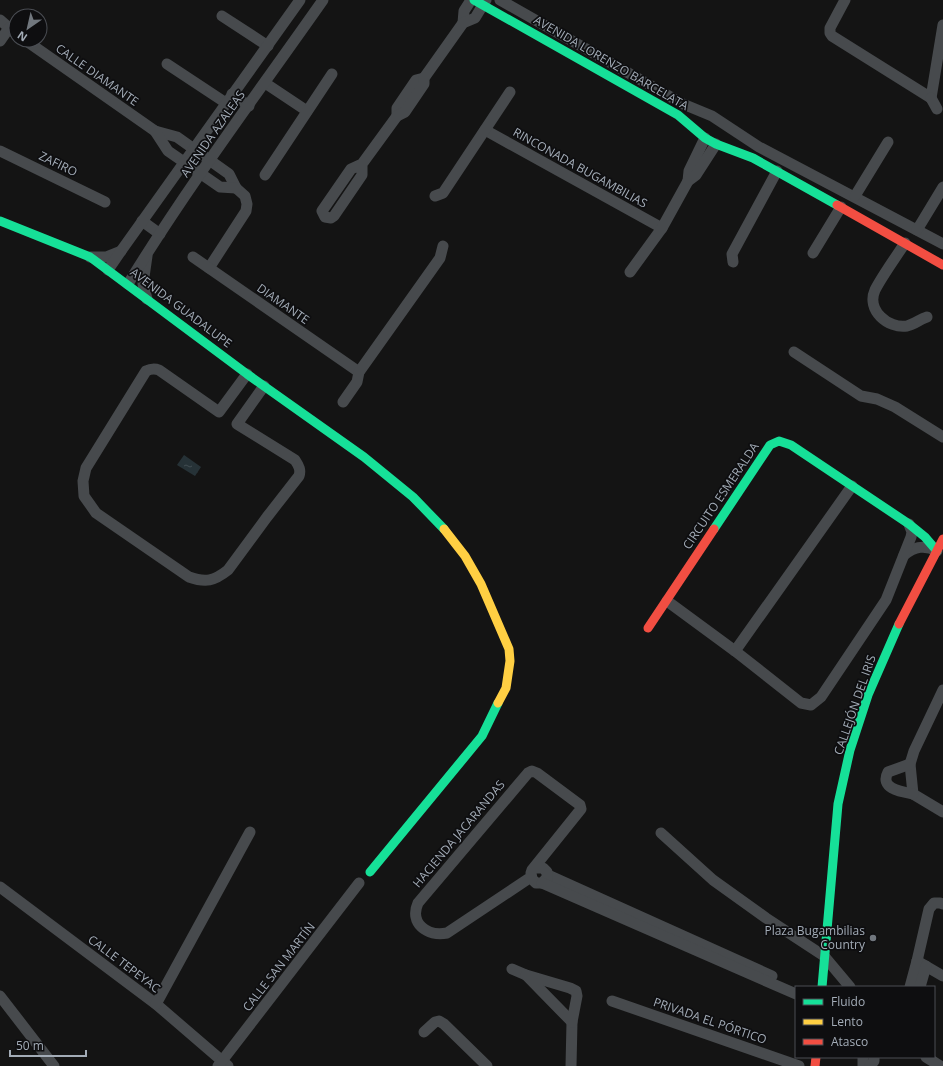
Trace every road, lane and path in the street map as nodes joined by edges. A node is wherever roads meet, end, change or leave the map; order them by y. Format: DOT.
graph roads {
  1 [pos="300,0"];
  2 [pos="323,0"];
  3 [pos="500,0"];
  4 [pos="845,0"];
  5 [pos="479,1"];
  6 [pos="526,14"];
  7 [pos="222,16"];
  8 [pos="0,20"];
  9 [pos="519,25"];
  10 [pos="943,25"];
  11 [pos="8,27"];
  12 [pos="268,46"];
  13 [pos="36,48"];
  14 [pos="167,64"];
  15 [pos="940,64"];
  16 [pos="332,74"];
  17 [pos="265,83"];
  18 [pos="510,92"];
  19 [pos="931,98"];
  20 [pos="229,99"];
  21 [pos="683,104"];
  22 [pos="249,106"];
  23 [pos="937,109"];
  24 [pos="307,111"];
  25 [pos="678,114"];
  26 [pos="486,130"];
  27 [pos="154,131"];
  28 [pos="705,138"];
  29 [pos="888,142"];
  30 [pos="716,144"];
  31 [pos="0,145"];
  32 [pos="759,147"];
  33 [pos="193,149"];
  34 [pos="5,152"];
  35 [pos="753,158"];
  36 [pos="210,161"];
  37 [pos="184,162"];
  38 [pos="362,164"];
  39 [pos="777,171"];
  40 [pos="201,174"];
  41 [pos="265,175"];
  42 [pos="688,181"];
  43 [pos="943,187"];
  44 [pos="236,188"];
  45 [pos="435,196"];
  46 [pos="855,196"];
  47 [pos="105,202"];
  48 [pos="841,207"];
  49 [pos="0,221"];
  50 [pos="142,221"];
  51 [pos="662,228"];
  52 [pos="917,230"];
  53 [pos="160,234"];
  54 [pos="905,243"];
  55 [pos="943,245"];
  56 [pos="443,246"];
  57 [pos="121,251"];
  58 [pos="147,253"];
  59 [pos="813,253"];
  60 [pos="90,257"];
  61 [pos="193,258"];
  62 [pos="733,262"];
  63 [pos="939,263"];
  64 [pos="209,268"];
  65 [pos="108,270"];
  66 [pos="630,272"];
  67 [pos="128,284"];
  68 [pos="147,299"];
  69 [pos="927,317"];
  70 [pos="794,352"];
  71 [pos="359,372"];
  72 [pos="247,374"];
  73 [pos="264,386"];
  74 [pos="343,402"];
  75 [pos="943,437"];
  76 [pos="852,486"];
  77 [pos="909,524"];
  78 [pos="943,539"];
  79 [pos="940,553"];
  80 [pos="904,556"];
  81 [pos="667,601"];
  82 [pos="648,628"];
  83 [pos="735,651"];
  84 [pos="943,690"];
  85 [pos="910,764"];
  86 [pos="913,794"];
  87 [pos="943,812"];
  88 [pos="250,832"];
  89 [pos="660,832"];
  90 [pos="370,872"];
  91 [pos="533,872"];
  92 [pos="545,879"];
  93 [pos="359,883"];
  94 [pos="0,887"];
  95 [pos="943,904"];
  96 [pos="824,956"];
  97 [pos="922,963"];
  98 [pos="512,969"];
  99 [pos="526,975"];
  100 [pos="943,976"];
  101 [pos="822,986"];
  102 [pos="849,986"];
  103 [pos="910,986"];
  104 [pos="920,986"];
  105 [pos="792,988"];
  106 [pos="0,996"];
  107 [pos="612,1001"];
  108 [pos="156,1004"];
  109 [pos="572,1022"];
  110 [pos="424,1032"];
  111 [pos="928,1058"];
  112 [pos="223,1064"];
  113 [pos="54,1066"];
  114 [pos="487,1066"];
  115 [pos="570,1066"];
  116 [pos="799,1066"];
  117 [pos="940,1066"];
  1 -- 12 [label="street, AVENIDA AZALEAS"];
  2 -- 17 [label="street, AVENIDA AZALEAS"];
  3 -- 6 [label="street, AVENIDA LORENZO BARCELATA"];
  4 -- 19 [label="street"];
  5 -- 9 [label="street, AVENIDA LORENZO BARCELATA"];
  5 -- 38 [label="street"];
  6 -- 9 [label="street"];
  6 -- 21 [label="street, AVENIDA LORENZO BARCELATA"];
  7 -- 12 [label="street"];
  8 -- 11 [label="street"];
  9 -- 25 [label="street, AVENIDA LORENZO BARCELATA"];
  10 -- 15 [label="street"];
  12 -- 20 [label="street, AVENIDA AZALEAS"];
  13 -- 27 [label="street, CALLE DIAMANTE"];
  14 -- 20 [label="street"];
  15 -- 19 [label="street"];
  16 -- 24 [label="street"];
  17 -- 22 [label="street, AVENIDA AZALEAS"];
  17 -- 24 [label="street"];
  18 -- 26 [label="street"];
  19 -- 23 [label="street"];
  20 -- 22 [label="street"];
  20 -- 33 [label="street, AVENIDA AZALEAS"];
  21 -- 25 [label="street"];
  21 -- 32 [label="street, AVENIDA LORENZO BARCELATA"];
  22 -- 36 [label="street, AVENIDA AZALEAS"];
  24 -- 41 [label="street"];
  25 -- 28 [label="street, AVENIDA LORENZO BARCELATA"];
  26 -- 45 [label="street"];
  26 -- 51 [label="street, RINCONADA BUGAMBILIAS"];
  27 -- 33 [label="street, CALLE DIAMANTE"];
  27 -- 37 [label="street, CALLE DIAMANTE"];
  28 -- 30 [label="street, AVENIDA LORENZO BARCELATA"];
  28 -- 42 [label="street"];
  29 -- 46 [label="street"];
  30 -- 35 [label="street, AVENIDA LORENZO BARCELATA"];
  30 -- 42 [label="street"];
  31 -- 34 [label="street, ZAFIRO"];
  32 -- 35 [label="street"];
  32 -- 46 [label="street, AVENIDA LORENZO BARCELATA"];
  33 -- 36 [label="street, CALLE DIAMANTE"];
  33 -- 37 [label="street, AVENIDA AZALEAS"];
  34 -- 47 [label="street, ZAFIRO"];
  35 -- 39 [label="street, AVENIDA LORENZO BARCELATA"];
  36 -- 40 [label="street, AVENIDA AZALEAS"];
  36 -- 44 [label="street, CALLE DIAMANTE"];
  37 -- 40 [label="street, CALLE DIAMANTE"];
  37 -- 50 [label="street, AVENIDA AZALEAS"];
  38 -- 38 [label="street"];
  39 -- 48 [label="street, AVENIDA LORENZO BARCELATA"];
  39 -- 62 [label="street"];
  40 -- 44 [label="street, CALLE DIAMANTE"];
  40 -- 53 [label="street, AVENIDA AZALEAS"];
  42 -- 51 [label="street"];
  43 -- 52 [label="street"];
  44 -- 64 [label="street, CALLE DIAMANTE"];
  46 -- 52 [label="street, AVENIDA LORENZO BARCELATA"];
  48 -- 54 [label="street, AVENIDA LORENZO BARCELATA"];
  48 -- 59 [label="street"];
  49 -- 60 [label="street, AVENIDA GUADALUPE"];
  50 -- 53 [label="street"];
  50 -- 57 [label="street, AVENIDA AZALEAS"];
  51 -- 66 [label="street"];
  52 -- 55 [label="street, AVENIDA LORENZO BARCELATA"];
  53 -- 58 [label="street, AVENIDA AZALEAS"];
  54 -- 63 [label="street, AVENIDA LORENZO BARCELATA"];
  54 -- 69 [label="street"];
  55 -- 63 [label="street"];
  56 -- 71 [label="street"];
  57 -- 60 [label="street"];
  57 -- 65 [label="street, AVENIDA AZALEAS"];
  58 -- 67 [label="street, AVENIDA AZALEAS"];
  58 -- 68 [label="street"];
  60 -- 65 [label="street, AVENIDA GUADALUPE"];
  61 -- 64 [label="street, DIAMANTE"];
  64 -- 71 [label="street, DIAMANTE"];
  65 -- 67 [label="street, AVENIDA GUADALUPE"];
  67 -- 68 [label="street, AVENIDA GUADALUPE"];
  68 -- 72 [label="street, AVENIDA GUADALUPE"];
  70 -- 75 [label="street"];
  71 -- 74 [label="street"];
  72 -- 73 [label="street, AVENIDA GUADALUPE"];
  72 -- 73 [label="street"];
  73 -- 90 [label="street, AVENIDA GUADALUPE"];
  76 -- 77 [label="street, CIRCUITO ESMERALDA"];
  76 -- 81 [label="street, CIRCUITO ESMERALDA"];
  76 -- 83 [label="street"];
  77 -- 79 [label="street, CIRCUITO ESMERALDA"];
  77 -- 80 [label="street"];
  78 -- 79 [label="street, CALLEJÓN DEL IRIS"];
  79 -- 80 [label="street"];
  79 -- 96 [label="street, CALLEJÓN DEL IRIS"];
  80 -- 83 [label="street"];
  81 -- 82 [label="street, CIRCUITO ESMERALDA"];
  81 -- 83 [label="street"];
  84 -- 85 [label="street"];
  85 -- 86 [label="street"];
  85 -- 86 [label="street"];
  86 -- 87 [label="street"];
  88 -- 108 [label="street"];
  89 -- 96 [label="street"];
  91 -- 91 [label="street, HACIENDA JACARANDAS"];
  91 -- 92 [label="street"];
  91 -- 92 [label="street"];
  92 -- 105 [label="street"];
  93 -- 112 [label="street, CALLE SAN MARTÍN"];
  94 -- 108 [label="street, CALLE TEPEYAC"];
  95 -- 97 [label="street"];
  96 -- 101 [label="street, CALLEJÓN DEL IRIS"];
  96 -- 102 [label="street"];
  97 -- 100 [label="street"];
  97 -- 103 [label="street"];
  97 -- 104 [label="street"];
  98 -- 99 [label="street"];
  99 -- 109 [label="street"];
  99 -- 109 [label="street"];
  106 -- 113 [label="street"];
  107 -- 116 [label="street, PRIVADA EL PÓRTICO"];
  108 -- 112 [label="street, CALLE TEPEYAC"];
  109 -- 115 [label="street"];
  110 -- 114 [label="street"];
  111 -- 117 [label="street"];
}
